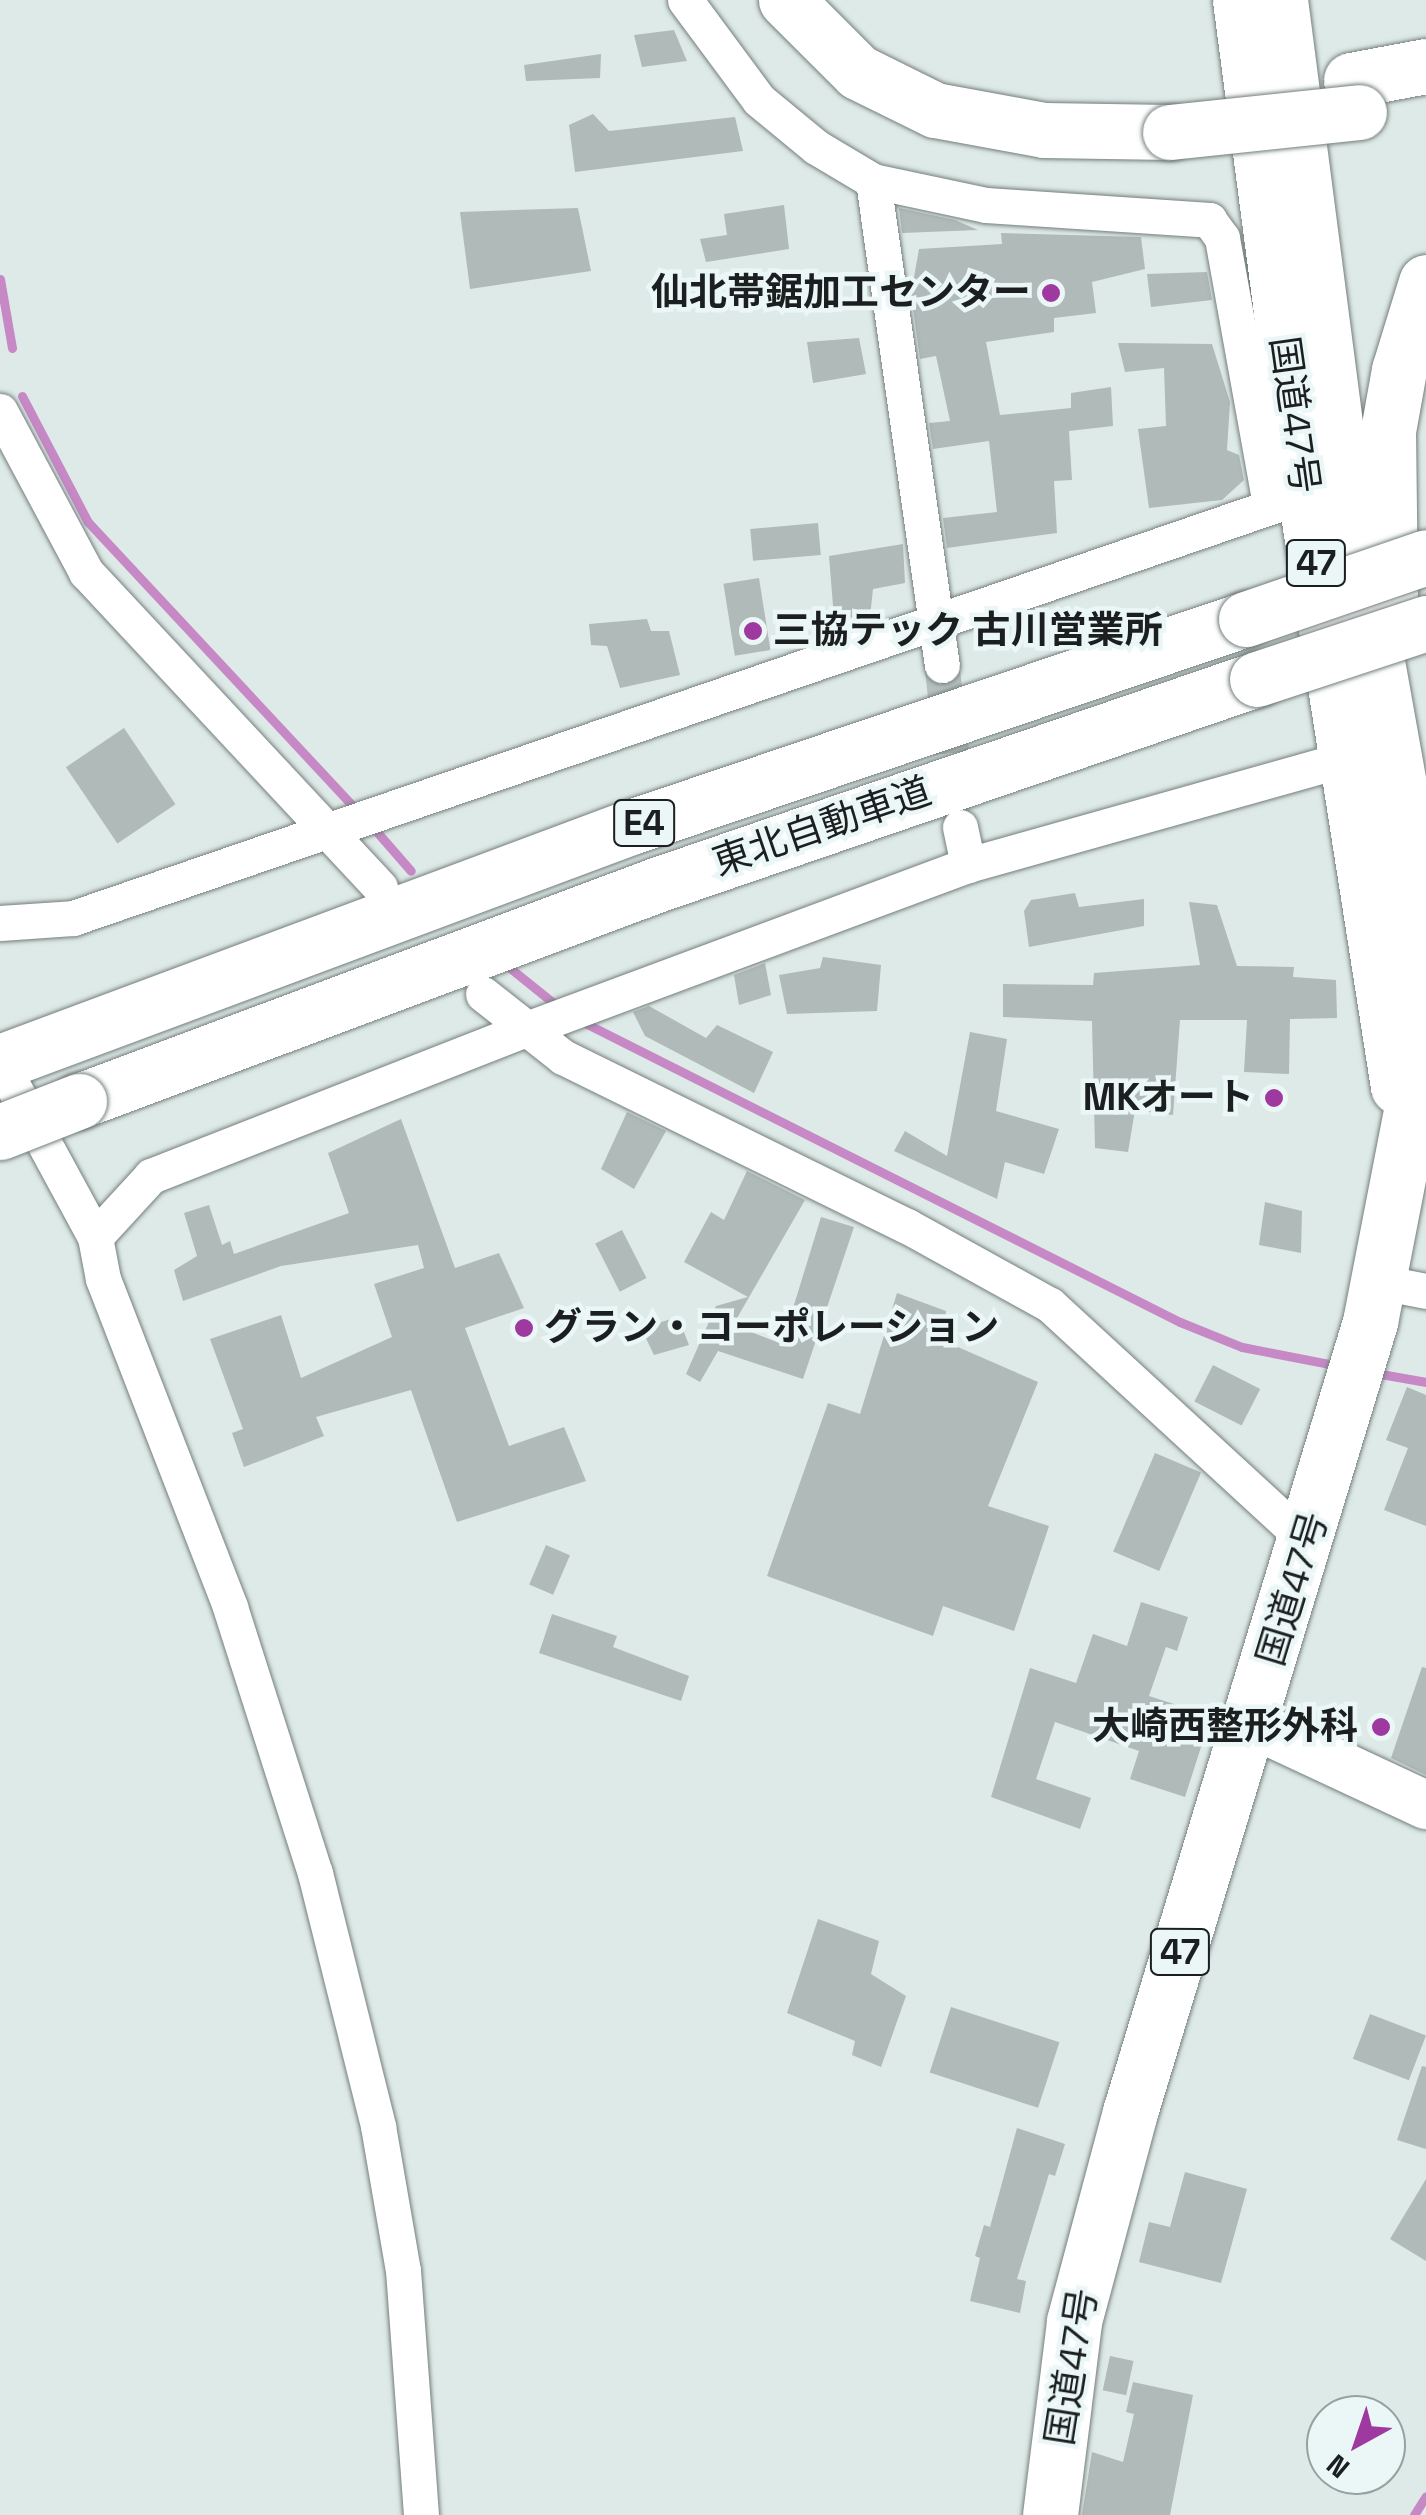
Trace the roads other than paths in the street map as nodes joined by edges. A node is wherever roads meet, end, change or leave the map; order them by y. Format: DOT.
graph roads {
  1 [pos="685,0"];
  2 [pos="786,0"];
  3 [pos="825,0"];
  4 [pos="1218,0"];
  5 [pos="1240,0"];
  6 [pos="1280,0"];
  7 [pos="1426,66"];
  8 [pos="1355,96"];
  9 [pos="1426,96"];
  10 [pos="1170,115"];
  11 [pos="1260,178"];
  12 [pos="873,180"];
  13 [pos="1426,282"];
  14 [pos="0,411"];
  15 [pos="1288,500"];
  16 [pos="1426,557"];
  17 [pos="936,618"];
  18 [pos="1426,622"];
  19 [pos="942,664"];
  20 [pos="1385,704"];
  21 [pos="1348,758"];
  22 [pos="353,824"];
  23 [pos="960,827"];
  24 [pos="968,865"];
  25 [pos="380,887"];
  26 [pos="0,923"];
  27 [pos="1426,936"];
  28 [pos="1426,964"];
  29 [pos="483,994"];
  30 [pos="554,1020"];
  31 [pos="16,1055"];
  32 [pos="1416,1126"];
  33 [pos="0,1132"];
  34 [pos="96,1237"];
  35 [pos="1392,1298"];
  36 [pos="1308,1542"];
  37 [pos="1252,1724"];
  38 [pos="1426,1804"];
  39 [pos="421,2515"];
  40 [pos="1050,2515"];
  1 -- 12 [label="street"];
  2 -- 10 [label="highway"];
  3 -- 10 [label="highway"];
  4 -- 11 [label="highway"];
  5 -- 11 [label="highway, 国道47号 / 47"];
  6 -- 20 [label="highway, 国道47号 / 47"];
  7 -- 8 [label="highway"];
  8 -- 9 [label="highway"];
  8 -- 10 [label="highway"];
  11 -- 15 [label="highway, 国道47号 / 47"];
  12 -- 15 [label="street"];
  12 -- 17 [label="street"];
  13 -- 20 [label="highway"];
  14 -- 22 [label="street"];
  15 -- 17 [label="street"];
  15 -- 21 [label="highway, 国道47号 / 47"];
  16 -- 31 [label="highway, 東北自動車道 / E4, bridge"];
  17 -- 19 [label="street"];
  17 -- 22 [label="street"];
  18 -- 33 [label="highway, 東北自動車道 / E4, bridge"];
  20 -- 27 [label="highway, 国道47号 / 47"];
  21 -- 24 [label="street"];
  21 -- 32 [label="highway, 国道47号 / 47"];
  22 -- 25 [label="street"];
  22 -- 26 [label="street"];
  23 -- 24 [label="street"];
  24 -- 30 [label="street"];
  28 -- 32 [label="highway, 国道47号 / 47"];
  29 -- 30 [label="street"];
  30 -- 34 [label="street"];
  30 -- 36 [label="street"];
  31 -- 34 [label="street"];
  32 -- 35 [label="highway, 国道47号 / 47"];
  34 -- 39 [label="street"];
  35 -- 36 [label="highway, 国道47号 / 47"];
  36 -- 37 [label="highway, 国道47号 / 47"];
  37 -- 38 [label="street"];
  37 -- 40 [label="highway, 国道47号 / 47"];
}
